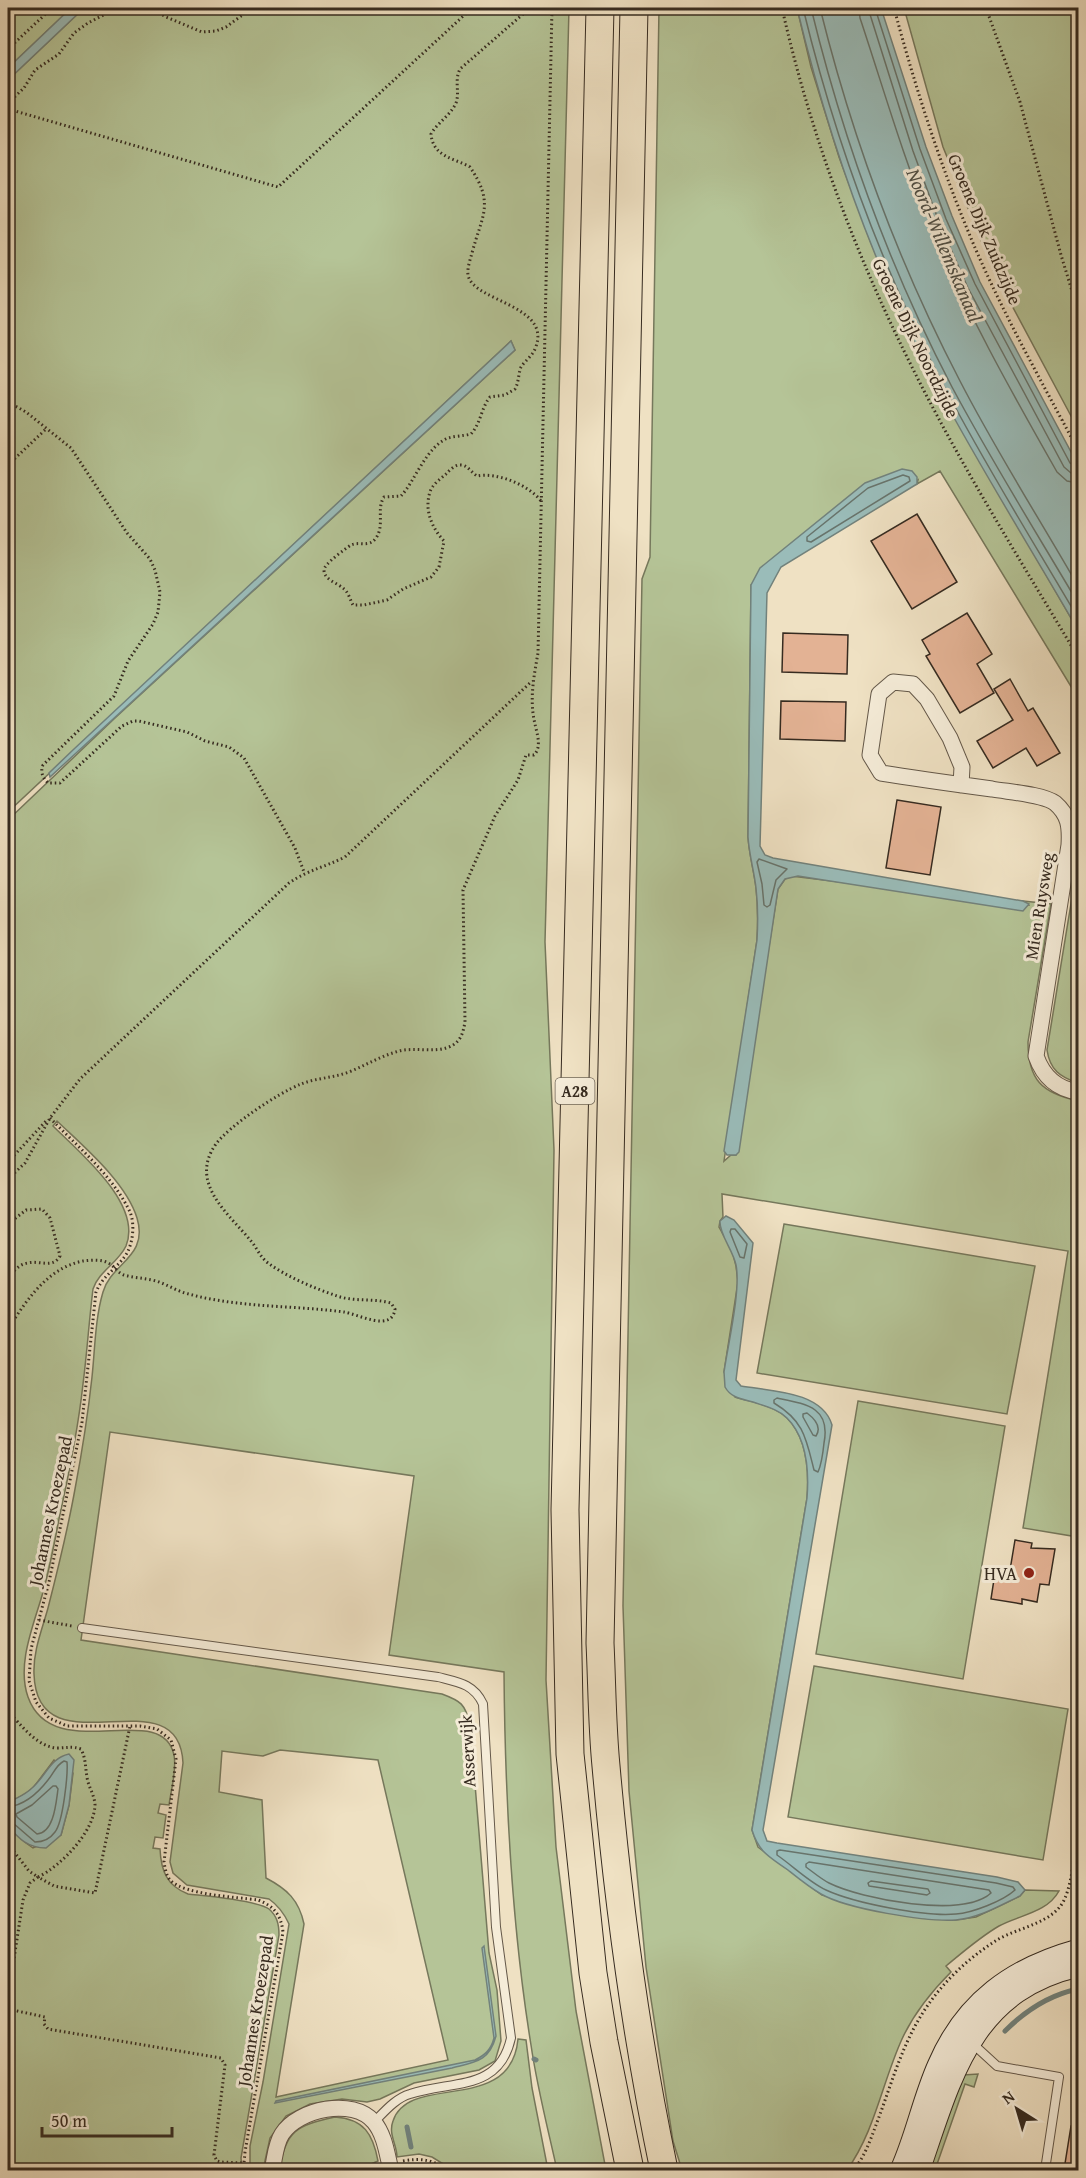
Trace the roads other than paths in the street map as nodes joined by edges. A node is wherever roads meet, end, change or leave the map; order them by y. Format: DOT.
graph roads {
  1 [pos="600,8"];
  2 [pos="634,8"];
  3 [pos="960,785"];
  4 [pos="1078,1092"];
  5 [pos="82,1628"];
  6 [pos="1078,1950"];
  7 [pos="1078,1966"];
  8 [pos="969,2041"];
  9 [pos="374,2122"];
  10 [pos="390,2167"];
  11 [pos="272,2170"];
  12 [pos="630,2170"];
  13 [pos="664,2170"];
  14 [pos="901,2170"];
  15 [pos="919,2170"];
  16 [pos="1046,2170"];
  1 -- 12 [label="highway, A28"];
  2 -- 13 [label="highway, A28"];
  3 -- 3 [label="street, Mien Ruysweg"];
  3 -- 4 [label="street, Mien Ruysweg"];
  5 -- 9 [label="lane, Asserwijk"];
  6 -- 14 [label="street"];
  7 -- 8 [label="street"];
  8 -- 15 [label="street"];
  8 -- 16 [label="lane"];
  9 -- 10 [label="street"];
  9 -- 11 [label="street"];
}
